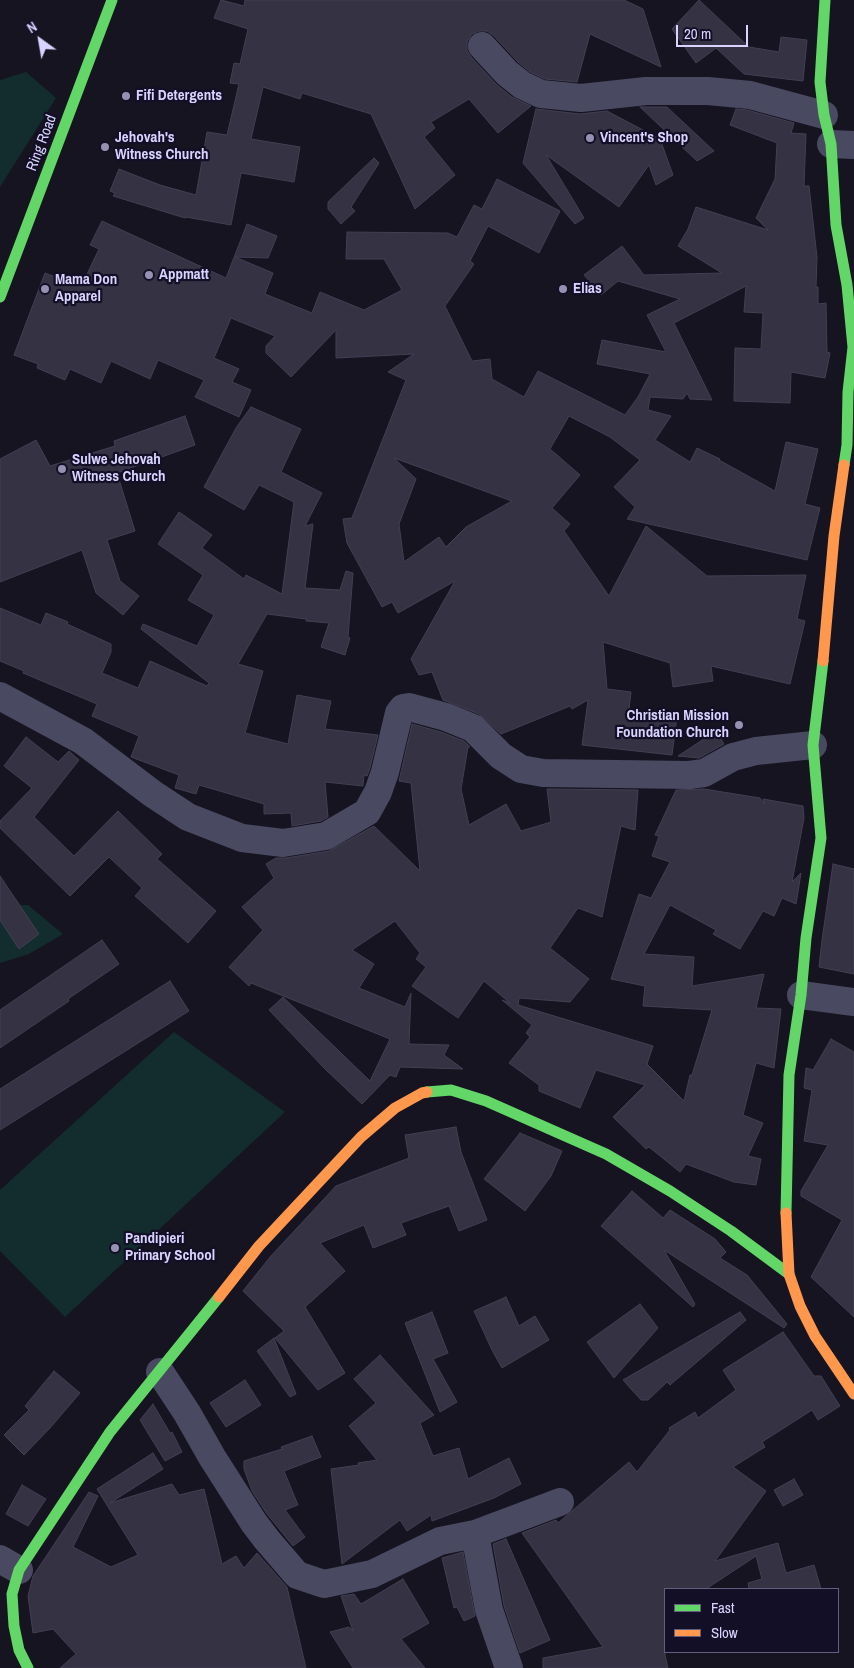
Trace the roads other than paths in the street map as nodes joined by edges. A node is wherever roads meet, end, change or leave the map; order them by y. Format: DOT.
graph roads {
  1 [pos="112,0"];
  2 [pos="825,0"];
  3 [pos="482,46"];
  4 [pos="824,115"];
  5 [pos="842,144"];
  6 [pos="0,297"];
  7 [pos="0,696"];
  8 [pos="813,745"];
  9 [pos="801,996"];
  10 [pos="854,1002"];
  11 [pos="789,1274"];
  12 [pos="160,1372"];
  13 [pos="854,1394"];
  14 [pos="560,1502"];
  15 [pos="475,1534"];
  16 [pos="10,1564"];
  17 [pos="28,1668"];
  18 [pos="509,1668"];
  1 -- 6 [label="street, Ring Road"];
  2 -- 4 [label="street"];
  3 -- 4 [label="street"];
  4 -- 5 [label="street"];
  5 -- 8 [label="street"];
  7 -- 8 [label="street"];
  8 -- 9 [label="street"];
  9 -- 10 [label="street"];
  9 -- 11 [label="street"];
  11 -- 12 [label="street"];
  11 -- 13 [label="street"];
  12 -- 15 [label="street"];
  12 -- 16 [label="street"];
  14 -- 15 [label="street"];
  15 -- 18 [label="street"];
  16 -- 17 [label="street"];
}
